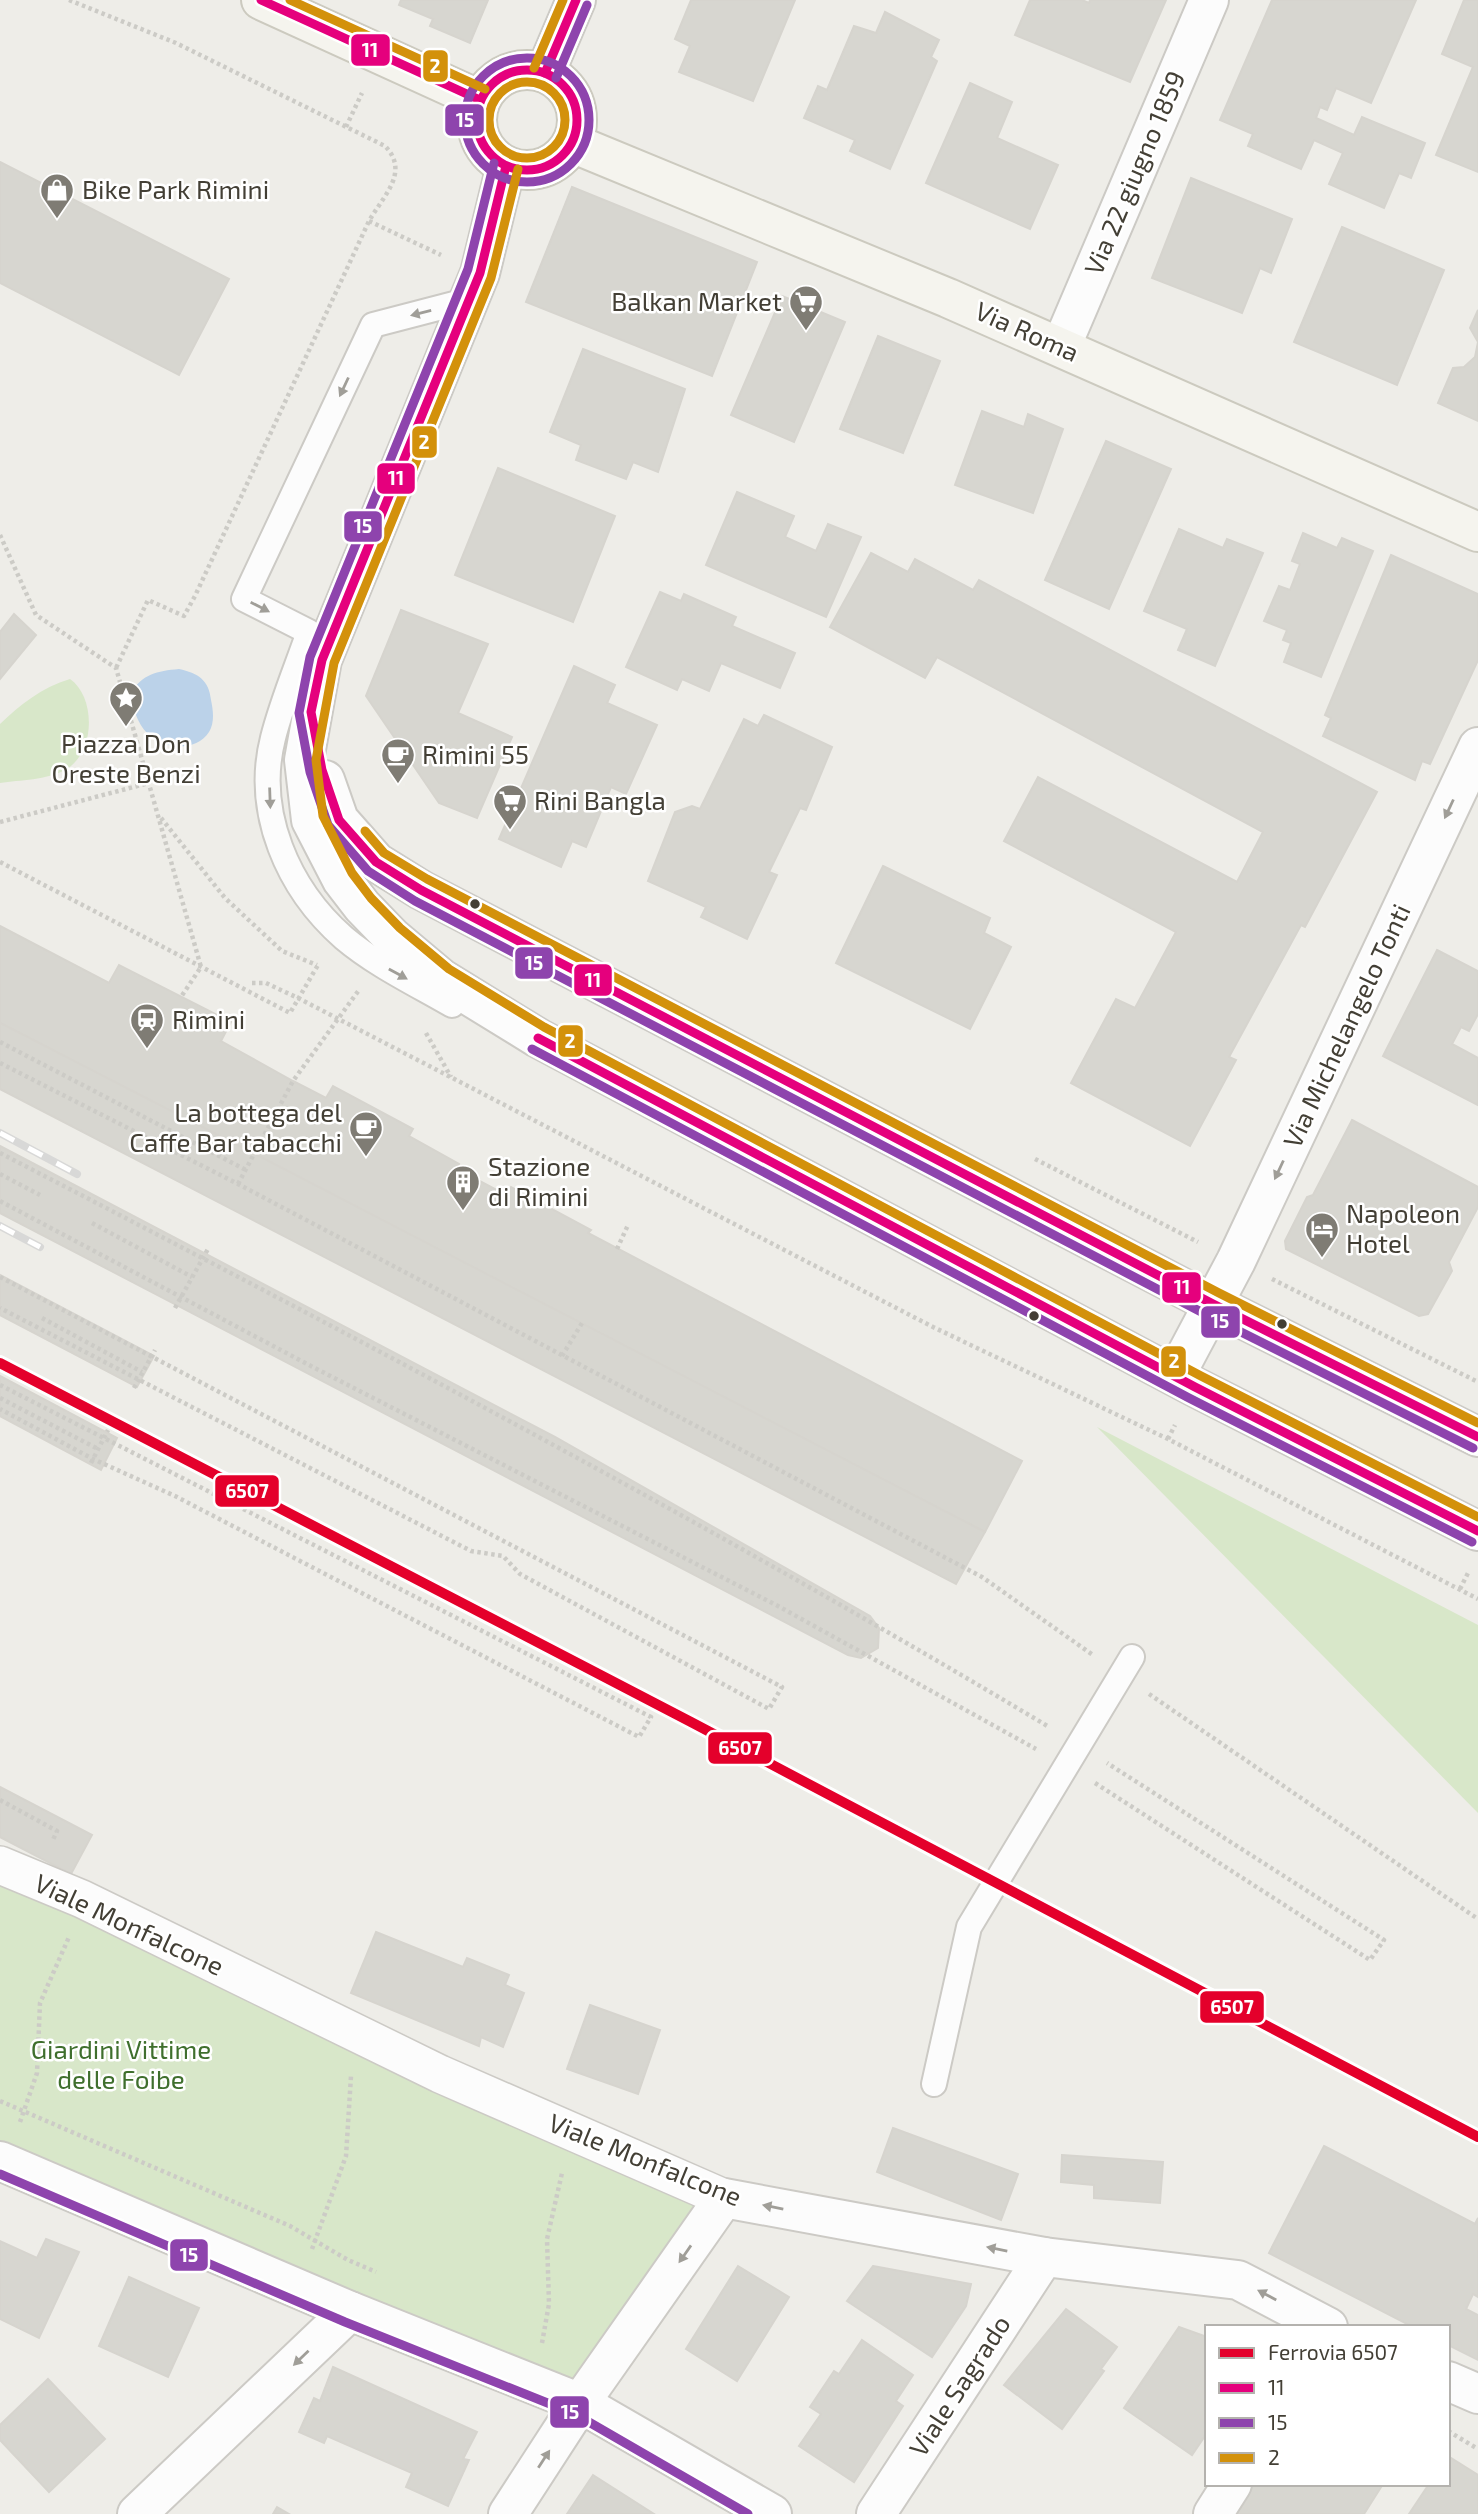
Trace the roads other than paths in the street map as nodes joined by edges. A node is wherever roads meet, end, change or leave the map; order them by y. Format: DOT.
graph roads {
  1 [pos="261,0"];
  2 [pos="576,0"];
  3 [pos="1209,0"];
  4 [pos="545,73"];
  5 [pos="480,100"];
  6 [pos="572,143"];
  7 [pos="506,166"];
  8 [pos="475,287"];
  9 [pos="1061,347"];
  10 [pos="1478,532"];
  11 [pos="311,712"];
  12 [pos="1478,747"];
  13 [pos="538,1038"];
  14 [pos="1213,1304"];
  15 [pos="1175,1376"];
  16 [pos="1478,1437"];
  17 [pos="1478,1531"];
  18 [pos="1127,1666"];
  19 [pos="0,1865"];
  20 [pos="934,2084"];
  21 [pos="3,2162"];
  22 [pos="724,2198"];
  23 [pos="1044,2257"];
  24 [pos="350,2311"];
  25 [pos="1324,2325"];
  26 [pos="1450,2382"];
  27 [pos="1478,2394"];
  28 [pos="580,2403"];
  29 [pos="1231,2486"];
  30 [pos="137,2514"];
  31 [pos="508,2514"];
  32 [pos="772,2514"];
  33 [pos="876,2514"];
  34 [pos="1213,2514"];
  1 -- 5 [label="main road"];
  2 -- 4 [label="street"];
  3 -- 9 [label="street, Via 22 giugno 1859"];
  4 -- 5 [label="main road"];
  4 -- 6 [label="main road"];
  5 -- 7 [label="main road"];
  6 -- 7 [label="main road"];
  6 -- 9 [label="main road, Via Roma"];
  7 -- 8 [label="street"];
  8 -- 11 [label="street"];
  8 -- 13 [label="lane, one-way"];
  9 -- 10 [label="main road, Via Roma"];
  11 -- 13 [label="street"];
  11 -- 14 [label="street"];
  12 -- 14 [label="street, Via Michelangelo Tonti, one-way"];
  13 -- 15 [label="street"];
  14 -- 15 [label="street, Via Michelangelo Tonti"];
  14 -- 16 [label="street"];
  15 -- 17 [label="street"];
  18 -- 20 [label="lane"];
  19 -- 22 [label="street, Viale Monfalcone"];
  21 -- 24 [label="street"];
  23 -- 22 [label="street, Viale Monfalcone, one-way"];
  22 -- 28 [label="street, one-way"];
  25 -- 23 [label="street, Viale Monfalcone, one-way"];
  23 -- 33 [label="street, Viale Sagrado"];
  24 -- 28 [label="street"];
  24 -- 30 [label="street, one-way"];
  26 -- 27 [label="street"];
  31 -- 28 [label="street, one-way"];
  28 -- 32 [label="street"];
  29 -- 34 [label="street"];
}
